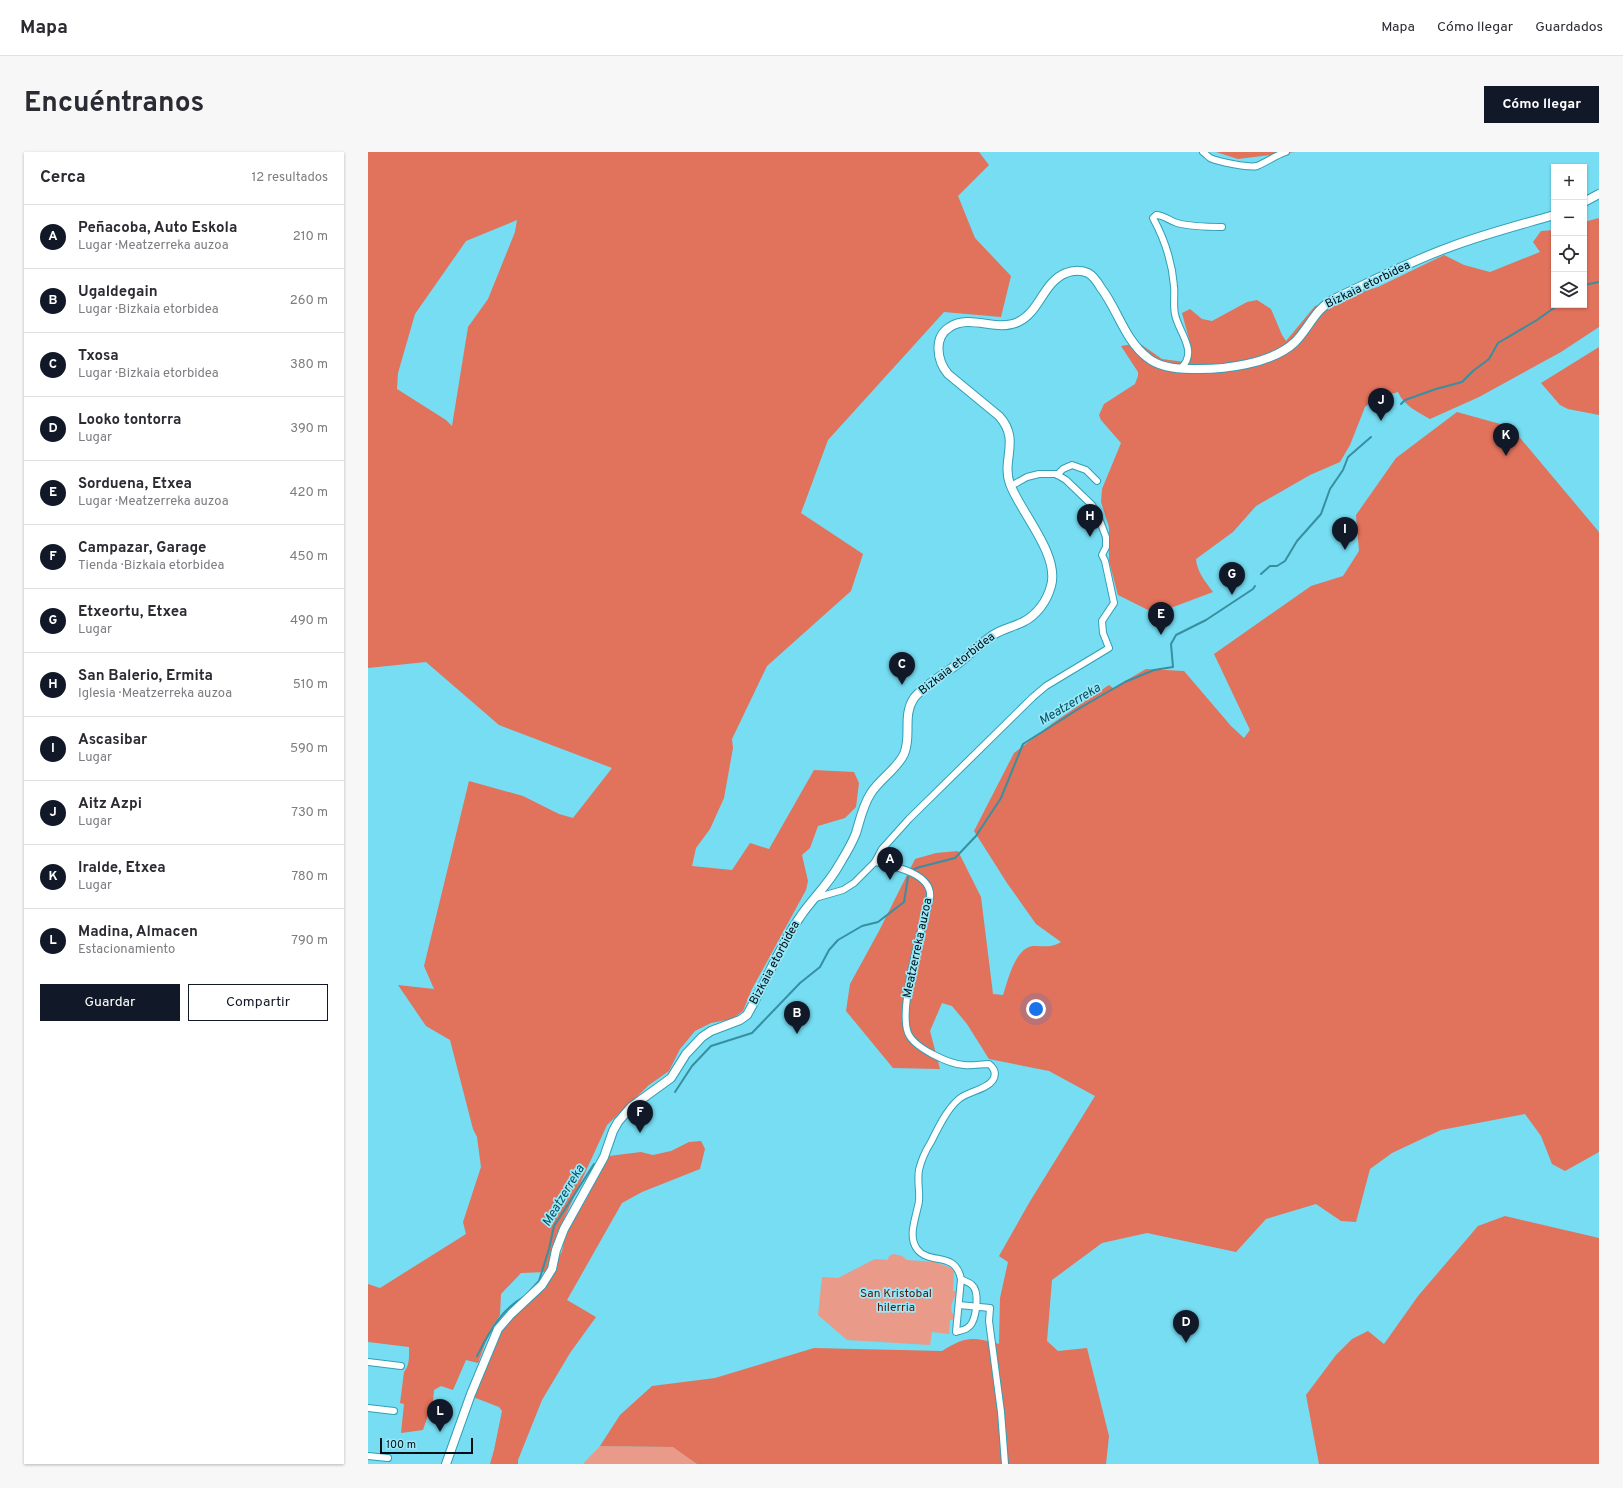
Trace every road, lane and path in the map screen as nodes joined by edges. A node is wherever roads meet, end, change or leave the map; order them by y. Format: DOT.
graph roads {
  1 [pos="1203,152"];
  2 [pos="1286,152"];
  3 [pos="1599,194"];
  4 [pos="1587,200"];
  5 [pos="1551,216"];
  6 [pos="1222,227"];
  7 [pos="1180,368"];
  8 [pos="1057,475"];
  9 [pos="1097,481"];
  10 [pos="1011,486"];
  11 [pos="875,862"];
  12 [pos="816,898"];
  13 [pos="961,1279"];
  14 [pos="959,1305"];
  15 [pos="978,1306"];
  16 [pos="368,1362"];
  17 [pos="401,1366"];
  18 [pos="368,1408"];
  19 [pos="394,1411"];
  20 [pos="368,1456"];
  21 [pos="388,1458"];
  22 [pos="446,1464"];
  23 [pos="1005,1464"];
  1 -- 2 [label="street"];
  3 -- 4 [label="street"];
  5 -- 7 [label="street, Bizkaia etorbidea"];
  6 -- 7 [label="street"];
  7 -- 10 [label="street, Bizkaia etorbidea"];
  8 -- 9 [label="street"];
  8 -- 10 [label="street"];
  8 -- 11 [label="street"];
  10 -- 12 [label="street, Bizkaia etorbidea"];
  11 -- 12 [label="street"];
  11 -- 13 [label="street, Meatzerreka auzoa"];
  12 -- 22 [label="street, Bizkaia etorbidea"];
  13 -- 14 [label="street"];
  13 -- 15 [label="street"];
  14 -- 15 [label="street"];
  14 -- 15 [label="street"];
  15 -- 23 [label="street"];
  16 -- 17 [label="street"];
  18 -- 19 [label="street"];
  20 -- 21 [label="street"];
}
